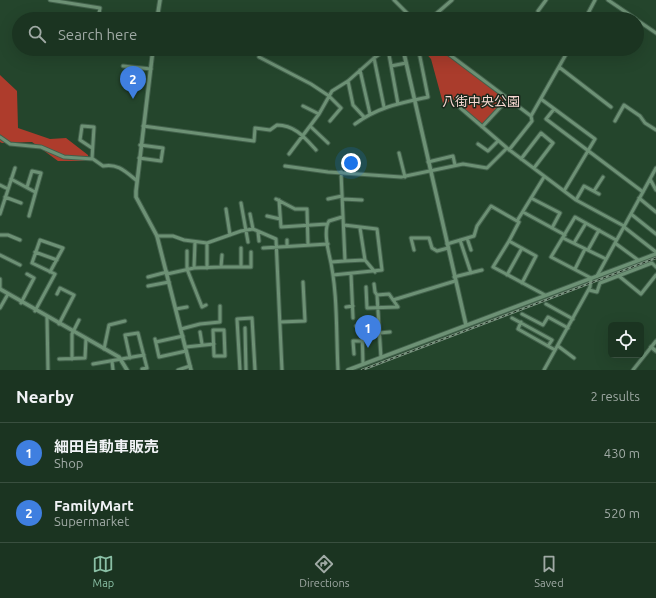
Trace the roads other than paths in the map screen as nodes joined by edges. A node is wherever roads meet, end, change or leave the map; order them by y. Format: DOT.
graph roads {
  1 [pos="50,0"];
  2 [pos="160,0"];
  3 [pos="394,0"];
  4 [pos="452,0"];
  5 [pos="546,0"];
  6 [pos="595,0"];
  7 [pos="608,0"];
  8 [pos="538,11"];
  9 [pos="99,12"];
  10 [pos="158,12"];
  11 [pos="406,12"];
  12 [pos="438,12"];
  13 [pos="589,12"];
  14 [pos="626,12"];
  15 [pos="644,24"];
  16 [pos="656,32"];
  17 [pos="152,56"];
  18 [pos="377,56"];
  19 [pos="389,56"];
  20 [pos="404,56"];
  21 [pos="421,56"];
  22 [pos="451,56"];
  23 [pos="565,56"];
  24 [pos="259,57"];
  25 [pos="374,58"];
  26 [pos="406,63"];
  27 [pos="123,66"];
  28 [pos="391,66"];
  29 [pos="559,67"];
  30 [pos="151,69"];
  31 [pos="360,70"];
  32 [pos="348,81"];
  33 [pos="329,96"];
  34 [pos="508,99"];
  35 [pos="541,99"];
  36 [pos="414,100"];
  37 [pos="398,104"];
  38 [pos="457,105"];
  39 [pos="303,106"];
  40 [pos="384,107"];
  41 [pos="612,107"];
  42 [pos="554,109"];
  43 [pos="319,114"];
  44 [pos="370,114"];
  45 [pos="531,116"];
  46 [pos="364,117"];
  47 [pos="330,121"];
  48 [pos="615,121"];
  49 [pos="355,124"];
  50 [pos="143,126"];
  51 [pos="310,126"];
  52 [pos="482,127"];
  53 [pos="656,130"];
  54 [pos="303,136"];
  55 [pos="0,137"];
  56 [pos="498,141"];
  57 [pos="328,144"];
  58 [pos="478,144"];
  59 [pos="140,145"];
  60 [pos="92,148"];
  61 [pos="508,149"];
  62 [pos="316,150"];
  63 [pos="588,152"];
  64 [pos="399,153"];
  65 [pos="288,154"];
  66 [pos="139,158"];
  67 [pos="92,159"];
  68 [pos="521,159"];
  69 [pos="428,162"];
  70 [pos="455,165"];
  71 [pos="286,166"];
  72 [pos="15,168"];
  73 [pos="534,168"];
  74 [pos="656,168"];
  75 [pos="342,172"];
  76 [pos="430,172"];
  77 [pos="544,176"];
  78 [pos="405,177"];
  79 [pos="603,177"];
  80 [pos="11,179"];
  81 [pos="650,179"];
  82 [pos="136,180"];
  83 [pos="0,186"];
  84 [pos="27,187"];
  85 [pos="8,189"];
  86 [pos="656,190"];
  87 [pos="564,191"];
  88 [pos="594,191"];
  89 [pos="35,192"];
  90 [pos="643,192"];
  91 [pos="599,194"];
  92 [pos="5,197"];
  93 [pos="342,198"];
  94 [pos="531,198"];
  95 [pos="639,198"];
  96 [pos="328,199"];
  97 [pos="362,200"];
  98 [pos="576,200"];
  99 [pos="21,203"];
  100 [pos="241,203"];
  101 [pos="226,209"];
  102 [pos="523,212"];
  103 [pos="656,212"];
  104 [pos="0,214"];
  105 [pos="250,214"];
  106 [pos="631,214"];
  107 [pos="29,216"];
  108 [pos="266,216"];
  109 [pos="342,217"];
  110 [pos="280,219"];
  111 [pos="518,221"];
  112 [pos="586,223"];
  113 [pos="327,224"];
  114 [pos="308,226"];
  115 [pos="344,226"];
  116 [pos="624,226"];
  117 [pos="360,228"];
  118 [pos="552,228"];
  119 [pos="253,229"];
  120 [pos="246,230"];
  121 [pos="599,230"];
  122 [pos="258,232"];
  123 [pos="656,234"];
  124 [pos="0,235"];
  125 [pos="230,235"];
  126 [pos="157,236"];
  127 [pos="564,236"];
  128 [pos="468,238"];
  129 [pos="20,240"];
  130 [pos="287,240"];
  131 [pos="460,240"];
  132 [pos="258,241"];
  133 [pos="509,241"];
  134 [pos="195,242"];
  135 [pos="248,242"];
  136 [pos="616,242"];
  137 [pos="207,243"];
  138 [pos="574,243"];
  139 [pos="328,244"];
  140 [pos="308,245"];
  141 [pos="287,246"];
  142 [pos="447,246"];
  143 [pos="277,247"];
  144 [pos="241,248"];
  145 [pos="263,248"];
  146 [pos="522,248"];
  147 [pos="587,249"];
  148 [pos="414,250"];
  149 [pos="472,250"];
  150 [pos="187,251"];
  151 [pos="36,252"];
  152 [pos="251,252"];
  153 [pos="656,253"];
  154 [pos="0,255"];
  155 [pos="222,255"];
  156 [pos="606,259"];
  157 [pos="57,260"];
  158 [pos="365,260"];
  159 [pos="638,260"];
  160 [pos="345,261"];
  161 [pos="331,262"];
  162 [pos="20,265"];
  163 [pos="221,267"];
  164 [pos="241,267"];
  165 [pos="656,267"];
  166 [pos="194,268"];
  167 [pos="207,268"];
  168 [pos="187,269"];
  169 [pos="575,269"];
  170 [pos="482,270"];
  171 [pos="50,272"];
  172 [pos="375,272"];
  173 [pos="167,273"];
  174 [pos="471,273"];
  175 [pos="26,274"];
  176 [pos="351,274"];
  177 [pos="333,275"];
  178 [pos="507,275"];
  179 [pos="656,275"];
  180 [pos="597,276"];
  181 [pos="619,276"];
  182 [pos="148,277"];
  183 [pos="591,278"];
  184 [pos="0,279"];
  185 [pos="455,279"];
  186 [pos="169,282"];
  187 [pos="304,282"];
  188 [pos="522,283"];
  189 [pos="374,284"];
  190 [pos="148,286"];
  191 [pos="366,287"];
  192 [pos="0,289"];
  193 [pos="589,290"];
  194 [pos="8,294"];
  195 [pos="57,294"];
  196 [pos="377,295"];
  197 [pos="545,296"];
  198 [pos="393,300"];
  199 [pos="21,303"];
  200 [pos="546,304"];
  201 [pos="206,305"];
  202 [pos="220,306"];
  203 [pos="353,306"];
  204 [pos="187,307"];
  205 [pos="346,307"];
  206 [pos="0,308"];
  207 [pos="378,308"];
  208 [pos="176,309"];
  209 [pos="35,311"];
  210 [pos="522,314"];
  211 [pos="47,317"];
  212 [pos="353,318"];
  213 [pos="512,318"];
  214 [pos="573,319"];
  215 [pos="79,320"];
  216 [pos="125,321"];
  217 [pos="280,322"];
  218 [pos="521,322"];
  219 [pos="59,324"];
  220 [pos="379,325"];
  221 [pos="466,325"];
  222 [pos="356,326"];
  223 [pos="362,326"];
  224 [pos="245,328"];
  225 [pos="568,328"];
  226 [pos="181,329"];
  227 [pos="73,332"];
  228 [pos="200,332"];
  229 [pos="390,332"];
  230 [pos="379,333"];
  231 [pos="183,336"];
  232 [pos="86,339"];
  233 [pos="363,341"];
  234 [pos="656,341"];
  235 [pos="202,344"];
  236 [pos="214,344"];
  237 [pos="548,346"];
  238 [pos="558,346"];
  239 [pos="651,347"];
  240 [pos="104,348"];
  241 [pos="186,349"];
  242 [pos="555,350"];
  243 [pos="656,351"];
  244 [pos="354,354"];
  245 [pos="144,355"];
  246 [pos="130,358"];
  247 [pos="381,358"];
  248 [pos="574,358"];
  249 [pos="60,359"];
  250 [pos="72,359"];
  251 [pos="122,360"];
  252 [pos="112,361"];
  253 [pos="93,364"];
  254 [pos="363,364"];
  255 [pos="191,368"];
  256 [pos="142,369"];
  257 [pos="48,370"];
  258 [pos="113,370"];
  259 [pos="127,370"];
  260 [pos="178,370"];
  261 [pos="240,370"];
  262 [pos="246,370"];
  263 [pos="255,370"];
  264 [pos="282,370"];
  265 [pos="338,370"];
  266 [pos="348,370"];
  267 [pos="544,370"];
  268 [pos="633,370"];
  1 -- 9 [label="street"];
  2 -- 10 [label="street"];
  3 -- 11 [label="street"];
  4 -- 12 [label="street"];
  5 -- 8 [label="street"];
  6 -- 13 [label="street"];
  7 -- 14 [label="street"];
  15 -- 16 [label="street"];
  17 -- 30 [label="street"];
  18 -- 25 [label="street"];
  19 -- 28 [label="street"];
  20 -- 26 [label="street"];
  21 -- 36 [label="street"];
  22 -- 34 [label="street"];
  23 -- 29 [label="street"];
  24 -- 33 [label="street"];
  25 -- 31 [label="street"];
  25 -- 40 [label="street"];
  26 -- 28 [label="street"];
  26 -- 36 [label="street"];
  27 -- 30 [label="street"];
  28 -- 37 [label="street"];
  29 -- 35 [label="street"];
  29 -- 41 [label="street"];
  30 -- 50 [label="street"];
  31 -- 32 [label="street"];
  31 -- 44 [label="street"];
  32 -- 33 [label="street"];
  32 -- 46 [label="street"];
  33 -- 43 [label="street"];
  33 -- 47 [label="street"];
  34 -- 45 [label="street"];
  34 -- 52 [label="street"];
  35 -- 42 [label="street"];
  35 -- 45 [label="street"];
  36 -- 37 [label="street"];
  36 -- 69 [label="street"];
  37 -- 40 [label="street"];
  38 -- 52 [label="street"];
  39 -- 43 [label="street"];
  40 -- 44 [label="street"];
  42 -- 63 [label="street"];
  42 -- 63 [label="street"];
  43 -- 51 [label="street"];
  44 -- 46 [label="street"];
  45 -- 61 [label="street"];
  46 -- 49 [label="street"];
  48 -- 53 [label="street"];
  50 -- 54 [label="street"];
  50 -- 59 [label="street"];
  51 -- 54 [label="street"];
  51 -- 57 [label="street"];
  52 -- 56 [label="street"];
  54 -- 62 [label="street"];
  54 -- 65 [label="street"];
  55 -- 67 [label="street"];
  56 -- 58 [label="street"];
  56 -- 61 [label="street"];
  59 -- 66 [label="street"];
  59 -- 66 [label="street"];
  60 -- 60 [label="street"];
  60 -- 67 [label="street"];
  61 -- 68 [label="street"];
  61 -- 70 [label="street"];
  63 -- 87 [label="street"];
  63 -- 90 [label="street"];
  64 -- 78 [label="street"];
  66 -- 82 [label="street"];
  67 -- 82 [label="street"];
  68 -- 73 [label="street"];
  68 -- 73 [label="street"];
  69 -- 70 [label="street"];
  69 -- 76 [label="street"];
  70 -- 76 [label="street"];
  71 -- 75 [label="street"];
  72 -- 80 [label="street"];
  73 -- 77 [label="street"];
  74 -- 81 [label="street"];
  75 -- 78 [label="street"];
  75 -- 93 [label="street"];
  76 -- 78 [label="street"];
  76 -- 142 [label="street"];
  77 -- 87 [label="street"];
  77 -- 94 [label="street"];
  79 -- 88 [label="street"];
  80 -- 84 [label="street"];
  80 -- 85 [label="street"];
  81 -- 86 [label="street"];
  81 -- 90 [label="street"];
  82 -- 126 [label="street"];
  83 -- 85 [label="street"];
  84 -- 89 [label="street"];
  84 -- 89 [label="street"];
  85 -- 92 [label="street"];
  87 -- 98 [label="street"];
  88 -- 91 [label="street"];
  88 -- 98 [label="street"];
  89 -- 107 [label="street"];
  90 -- 95 [label="street"];
  92 -- 99 [label="street"];
  92 -- 104 [label="street"];
  93 -- 96 [label="street"];
  93 -- 97 [label="street"];
  93 -- 109 [label="street"];
  94 -- 102 [label="street"];
  94 -- 118 [label="street"];
  95 -- 103 [label="street"];
  95 -- 106 [label="street"];
  98 -- 116 [label="street"];
  100 -- 120 [label="street"];
  101 -- 125 [label="street"];
  102 -- 111 [label="street"];
  102 -- 118 [label="street"];
  105 -- 119 [label="street"];
  106 -- 116 [label="street"];
  106 -- 123 [label="street"];
  108 -- 110 [label="street"];
  109 -- 113 [label="street"];
  109 -- 115 [label="street"];
  110 -- 114 [label="street"];
  110 -- 114 [label="street"];
  111 -- 128 [label="street"];
  111 -- 133 [label="street"];
  112 -- 121 [label="street"];
  112 -- 127 [label="street"];
  112 -- 138 [label="street"];
  113 -- 114 [label="street"];
  113 -- 139 [label="street"];
  114 -- 140 [label="street"];
  115 -- 117 [label="street"];
  115 -- 160 [label="street"];
  116 -- 136 [label="street"];
  116 -- 153 [label="street"];
  117 -- 158 [label="street"];
  117 -- 172 [label="street"];
  118 -- 127 [label="street"];
  119 -- 120 [label="street"];
  119 -- 122 [label="street"];
  120 -- 125 [label="street"];
  120 -- 135 [label="street"];
  121 -- 136 [label="street"];
  121 -- 147 [label="street"];
  122 -- 132 [label="street"];
  122 -- 143 [label="street"];
  124 -- 129 [label="street"];
  125 -- 137 [label="street"];
  126 -- 134 [label="street"];
  126 -- 173 [label="street"];
  127 -- 138 [label="street"];
  127 -- 169 [label="street"];
  128 -- 131 [label="street"];
  128 -- 149 [label="street"];
  130 -- 141 [label="street"];
  131 -- 142 [label="street"];
  131 -- 174 [label="street"];
  133 -- 146 [label="street"];
  133 -- 178 [label="street"];
  134 -- 137 [label="street"];
  134 -- 166 [label="street"];
  136 -- 156 [label="street"];
  136 -- 159 [label="street"];
  137 -- 167 [label="street"];
  138 -- 147 [label="street"];
  139 -- 140 [label="street"];
  139 -- 161 [label="street"];
  140 -- 141 [label="street"];
  141 -- 143 [label="street"];
  142 -- 148 [label="street"];
  142 -- 185 [label="street"];
  143 -- 145 [label="street"];
  143 -- 217 [label="street"];
  144 -- 164 [label="street"];
  146 -- 178 [label="street"];
  146 -- 188 [label="street"];
  147 -- 156 [label="street"];
  147 -- 169 [label="street"];
  150 -- 168 [label="street"];
  151 -- 157 [label="street"];
  151 -- 157 [label="street"];
  151 -- 171 [label="street"];
  152 -- 164 [label="street"];
  153 -- 159 [label="street"];
  154 -- 162 [label="street"];
  155 -- 163 [label="street"];
  156 -- 180 [label="street"];
  157 -- 171 [label="street"];
  158 -- 160 [label="street"];
  158 -- 172 [label="street"];
  159 -- 180 [label="street"];
  160 -- 161 [label="street"];
  161 -- 177 [label="street"];
  163 -- 164 [label="street"];
  163 -- 167 [label="street"];
  165 -- 181 [label="street"];
  166 -- 167 [label="street"];
  166 -- 168 [label="street"];
  168 -- 173 [label="street"];
  168 -- 201 [label="street"];
  169 -- 183 [label="street"];
  170 -- 174 [label="street"];
  171 -- 209 [label="street"];
  172 -- 176 [label="street"];
  173 -- 182 [label="street"];
  173 -- 186 [label="street"];
  174 -- 185 [label="street"];
  175 -- 199 [label="street"];
  176 -- 177 [label="street"];
  176 -- 203 [label="street"];
  177 -- 265 [label="street"];
  178 -- 188 [label="street"];
  179 -- 181 [label="street"];
  180 -- 183 [label="street"];
  181 -- 193 [label="street"];
  183 -- 193 [label="street"];
  183 -- 197 [label="street"];
  184 -- 192 [label="street"];
  185 -- 198 [label="street"];
  185 -- 221 [label="street"];
  186 -- 190 [label="street"];
  186 -- 208 [label="street"];
  187 -- 217 [label="street"];
  188 -- 197 [label="street"];
  189 -- 196 [label="street"];
  191 -- 207 [label="street"];
  192 -- 194 [label="street"];
  193 -- 214 [label="street"];
  194 -- 199 [label="street"];
  194 -- 206 [label="street"];
  195 -- 219 [label="street"];
  196 -- 198 [label="street"];
  196 -- 207 [label="street"];
  197 -- 221 [label="street"];
  198 -- 207 [label="street"];
  199 -- 209 [label="street"];
  200 -- 214 [label="street"];
  202 -- 226 [label="street"];
  203 -- 205 [label="street"];
  203 -- 212 [label="street"];
  204 -- 208 [label="street"];
  207 -- 220 [label="street"];
  208 -- 226 [label="street"];
  209 -- 211 [label="street"];
  210 -- 225 [label="street"];
  211 -- 219 [label="street"];
  211 -- 257 [label="street"];
  213 -- 218 [label="street"];
  214 -- 225 [label="street"];
  215 -- 227 [label="street"];
  216 -- 240 [label="street"];
  217 -- 264 [label="street"];
  218 -- 237 [label="street"];
  218 -- 237 [label="street"];
  219 -- 227 [label="street"];
  220 -- 223 [label="street"];
  220 -- 230 [label="street"];
  221 -- 247 [label="street"];
  222 -- 223 [label="street"];
  223 -- 233 [label="street"];
  224 -- 262 [label="street"];
  225 -- 238 [label="street"];
  226 -- 231 [label="street"];
  227 -- 232 [label="street"];
  227 -- 250 [label="street"];
  228 -- 235 [label="street"];
  229 -- 230 [label="street"];
  230 -- 247 [label="street"];
  231 -- 241 [label="street"];
  231 -- 241 [label="street"];
  232 -- 240 [label="street"];
  232 -- 250 [label="street"];
  233 -- 244 [label="street"];
  233 -- 254 [label="street"];
  234 -- 239 [label="street"];
  235 -- 236 [label="street"];
  235 -- 241 [label="street"];
  236 -- 236 [label="street"];
  237 -- 242 [label="street"];
  238 -- 242 [label="street"];
  238 -- 248 [label="street"];
  239 -- 243 [label="street"];
  239 -- 268 [label="street"];
  240 -- 251 [label="street"];
  241 -- 255 [label="street"];
  242 -- 267 [label="street"];
  245 -- 246 [label="street"];
  245 -- 246 [label="street"];
  245 -- 256 [label="street"];
  246 -- 251 [label="street"];
  247 -- 254 [label="street"];
  249 -- 250 [label="street"];
  251 -- 252 [label="street"];
  251 -- 259 [label="street"];
  252 -- 253 [label="street"];
  252 -- 258 [label="street"];
  254 -- 266 [label="street"];
  255 -- 260 [label="street"];
  261 -- 263 [label="street"];
}
